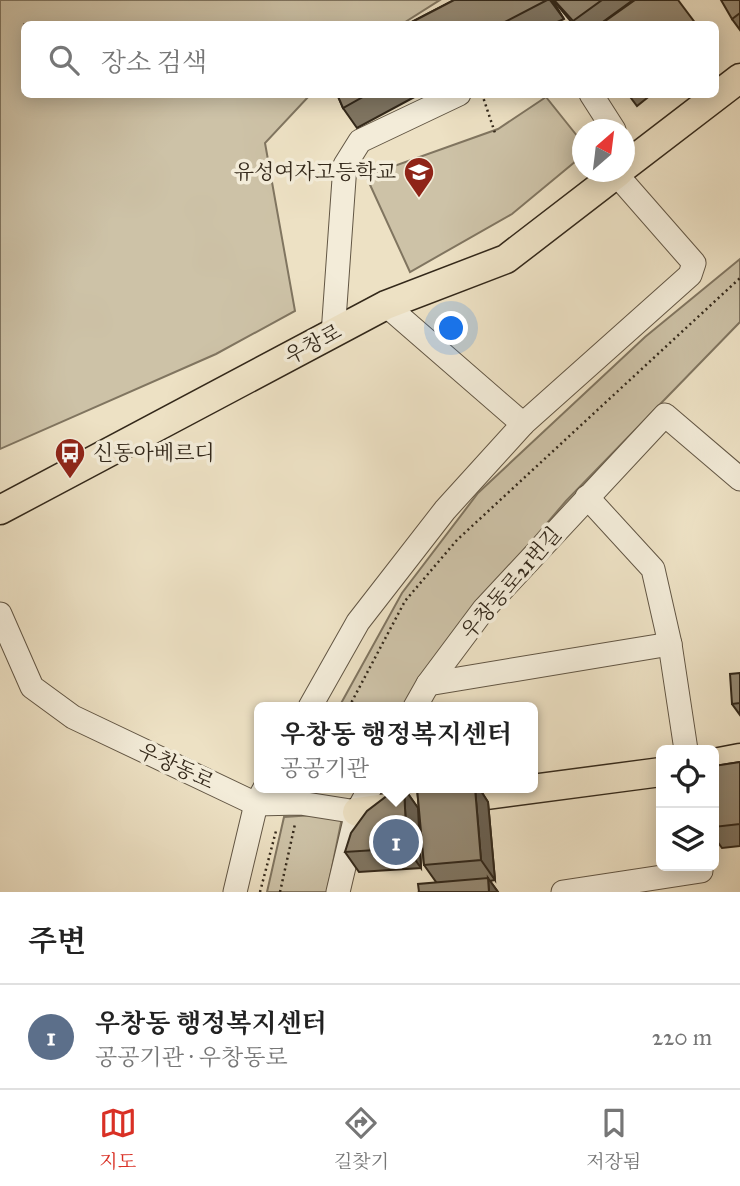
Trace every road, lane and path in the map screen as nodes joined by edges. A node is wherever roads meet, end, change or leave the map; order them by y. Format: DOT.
graph roads {
  1 [pos="740,78"];
  2 [pos="719,94"];
  3 [pos="450,98"];
  4 [pos="483,98"];
  5 [pos="594,98"];
  6 [pos="713,98"];
  7 [pos="607,119"];
  8 [pos="495,133"];
  9 [pos="635,156"];
  10 [pos="635,180"];
  11 [pos="602,182"];
  12 [pos="740,278"];
  13 [pos="386,305"];
  14 [pos="333,334"];
  15 [pos="523,424"];
  16 [pos="740,479"];
  17 [pos="587,497"];
  18 [pos="0,510"];
  19 [pos="0,614"];
  20 [pos="670,644"];
  21 [pos="428,684"];
  22 [pos="313,702"];
  23 [pos="352,702"];
  24 [pos="418,702"];
  25 [pos="685,745"];
  26 [pos="740,758"];
  27 [pos="719,762"];
  28 [pos="656,772"];
  29 [pos="538,784"];
  30 [pos="438,793"];
  31 [pos="261,796"];
  32 [pos="364,800"];
  33 [pos="300,803"];
  34 [pos="276,831"];
  35 [pos="702,876"];
  36 [pos="235,892"];
  37 [pos="260,892"];
  38 [pos="280,892"];
  39 [pos="338,892"];
  40 [pos="563,892"];
  1 -- 2 [label="main road, 우창로"];
  3 -- 14 [label="street"];
  4 -- 8 [label="path"];
  5 -- 7 [label="street"];
  6 -- 9 [label="main road, 우창로"];
  10 -- 15 [label="street"];
  11 -- 13 [label="main road, 우창로"];
  12 -- 23 [label="path"];
  13 -- 14 [label="main road, 우창로"];
  13 -- 15 [label="street"];
  14 -- 18 [label="main road, 우창로"];
  15 -- 22 [label="street"];
  16 -- 17 [label="street, 우창동로21번길"];
  17 -- 20 [label="street"];
  17 -- 21 [label="street, 우창동로21번길"];
  19 -- 31 [label="street, 우창동로"];
  20 -- 21 [label="street"];
  20 -- 25 [label="street"];
  21 -- 24 [label="street, 우창동로21번길"];
  26 -- 27 [label="main road"];
  28 -- 29 [label="main road, 우창동로"];
  30 -- 32 [label="main road, 우창동로"];
  31 -- 33 [label="street, 우창동로"];
  31 -- 36 [label="street"];
  32 -- 33 [label="street, 우창동로"];
  32 -- 39 [label="street"];
  33 -- 38 [label="path"];
  34 -- 37 [label="path"];
  35 -- 40 [label="street"];
}
